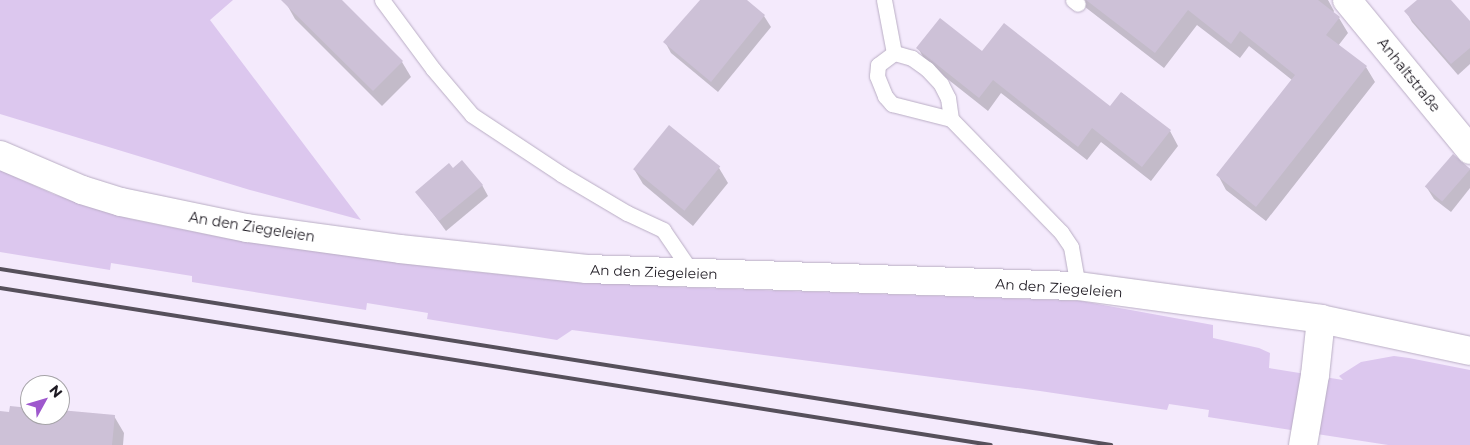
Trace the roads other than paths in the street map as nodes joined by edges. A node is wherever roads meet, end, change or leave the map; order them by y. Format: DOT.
graph roads {
  1 [pos="382,0"];
  2 [pos="884,0"];
  3 [pos="1347,0"];
  4 [pos="894,53"];
  5 [pos="951,119"];
  6 [pos="1470,150"];
  7 [pos="0,155"];
  8 [pos="693,274"];
  9 [pos="1078,286"];
  10 [pos="1320,319"];
  11 [pos="1470,351"];
  12 [pos="1303,445"];
  1 -- 8 [label="lane"];
  2 -- 4 [label="lane"];
  3 -- 6 [label="street, Anhaltstraße"];
  4 -- 5 [label="lane"];
  4 -- 5 [label="lane"];
  5 -- 9 [label="lane"];
  7 -- 8 [label="street, An den Ziegeleien"];
  8 -- 9 [label="street, An den Ziegeleien"];
  9 -- 10 [label="street, An den Ziegeleien"];
  10 -- 11 [label="street"];
  10 -- 12 [label="street"];
}
